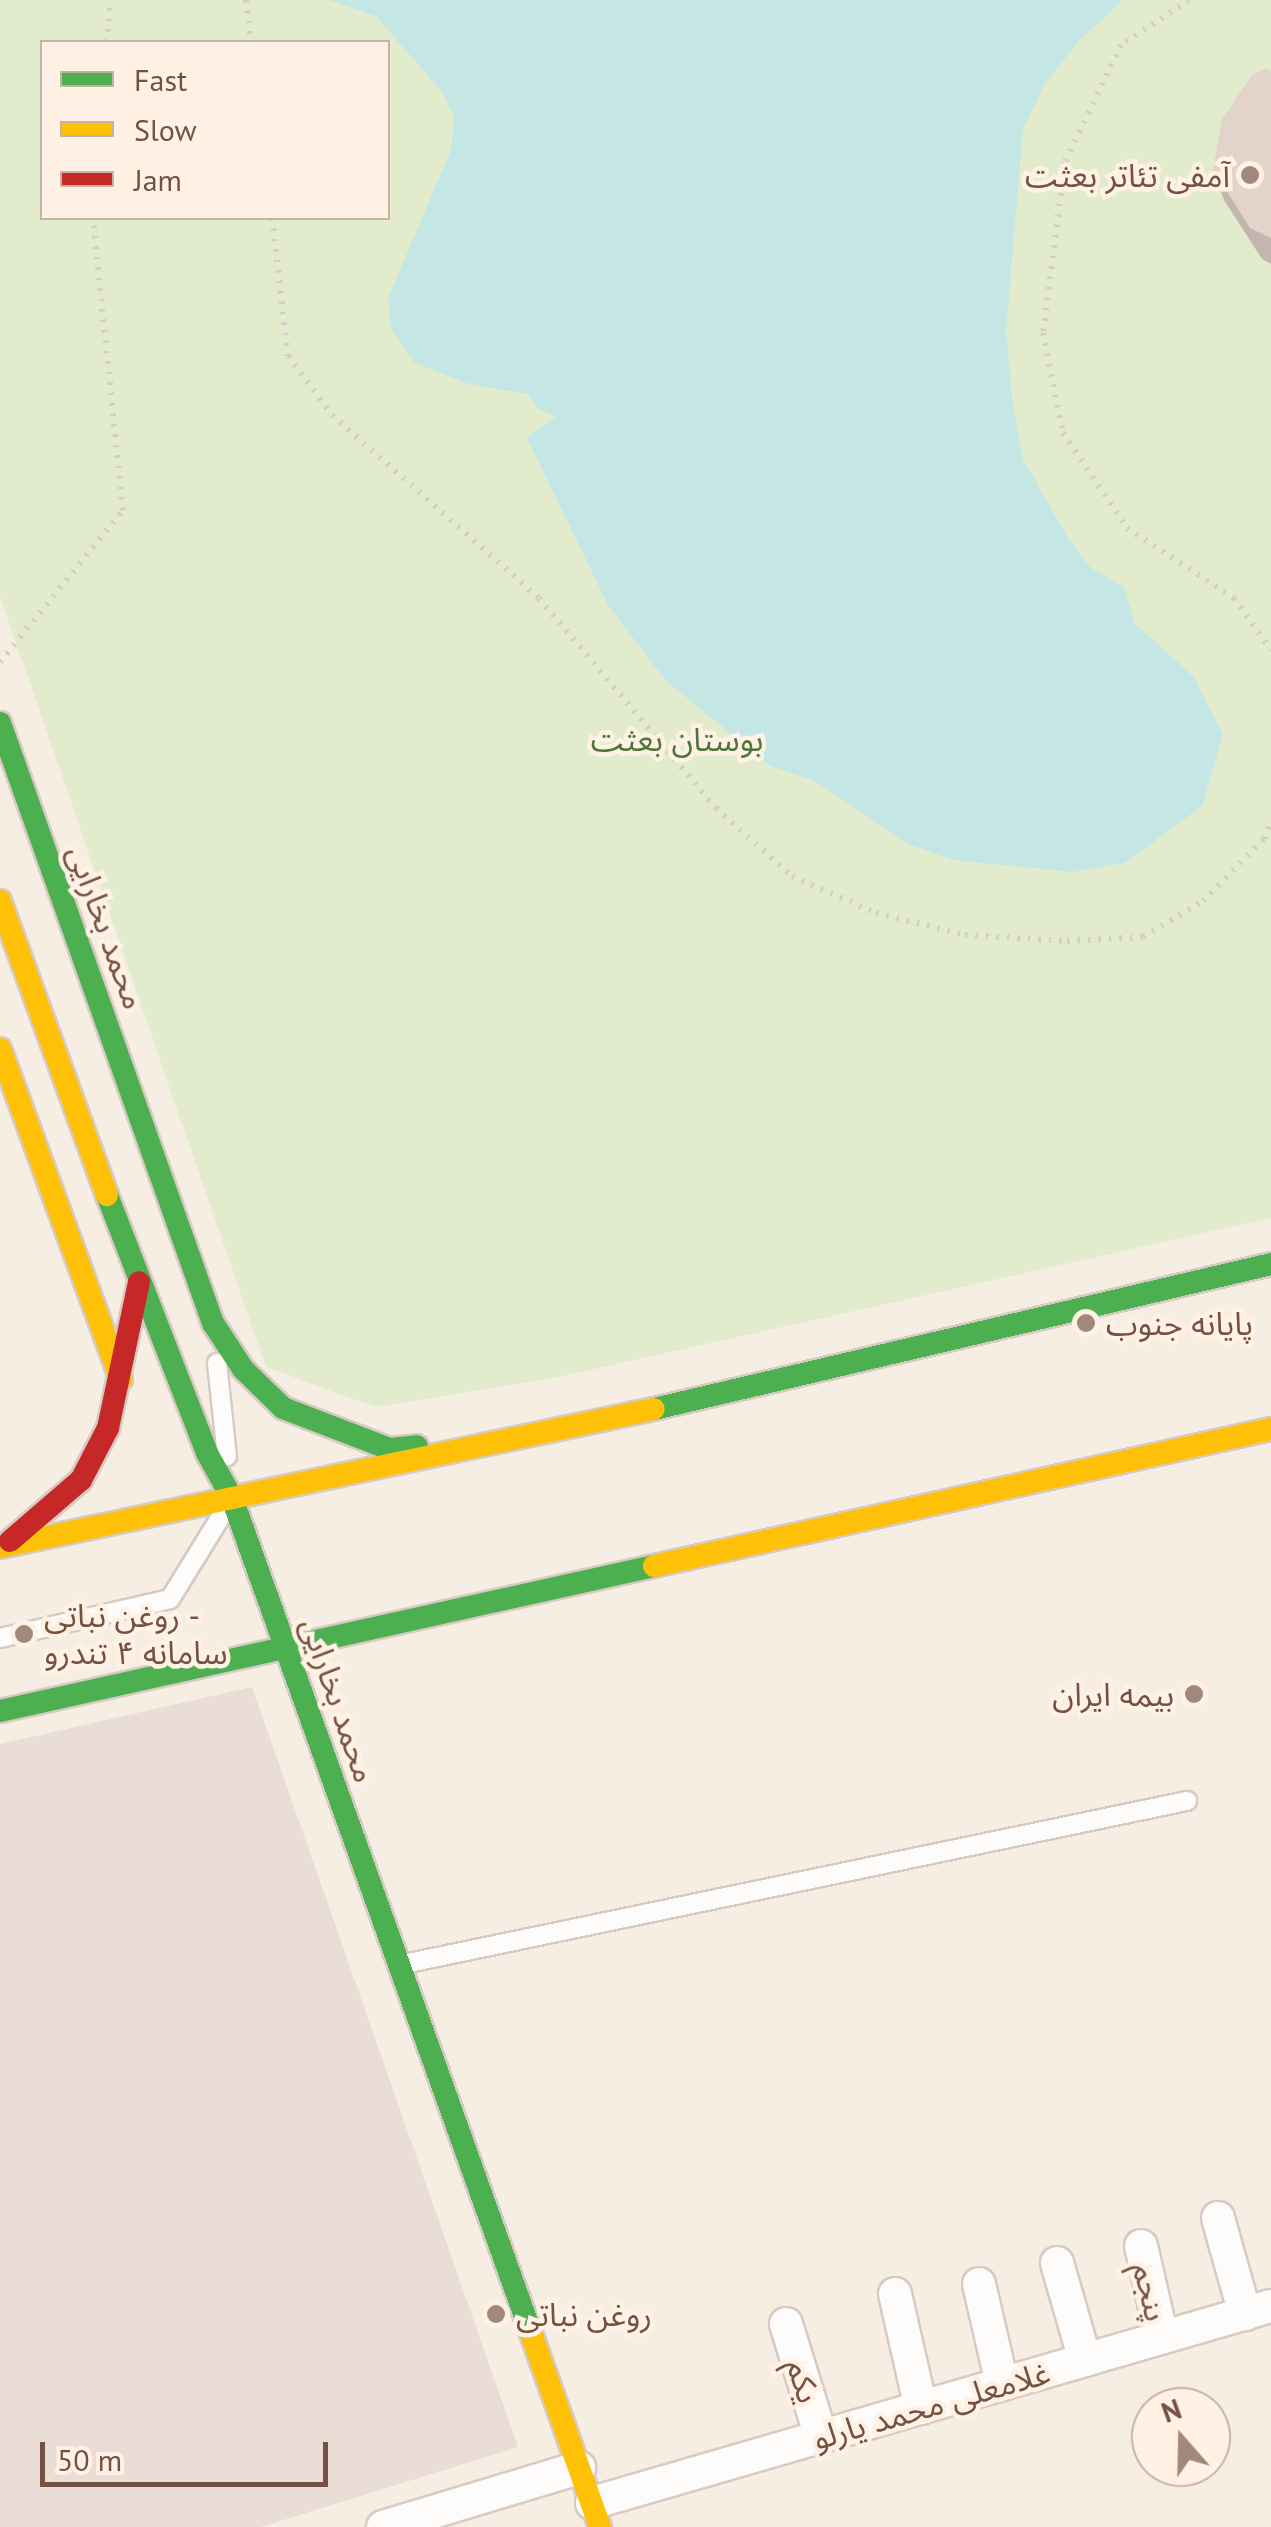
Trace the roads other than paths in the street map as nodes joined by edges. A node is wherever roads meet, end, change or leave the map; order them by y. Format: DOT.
graph roads {
  1 [pos="0,723"];
  2 [pos="0,900"];
  3 [pos="0,1049"];
  4 [pos="1271,1264"];
  5 [pos="139,1282"];
  6 [pos="213,1324"];
  7 [pos="121,1380"];
  8 [pos="598,1422"];
  9 [pos="1271,1429"];
  10 [pos="232,1498"];
  11 [pos="0,1545"];
  12 [pos="0,1638"];
  13 [pos="287,1647"];
  14 [pos="0,1710"];
  15 [pos="1187,1801"];
  16 [pos="398,1966"];
  17 [pos="1218,2218"];
  18 [pos="1141,2246"];
  19 [pos="1057,2263"];
  20 [pos="979,2284"];
  21 [pos="895,2294"];
  22 [pos="1258,2310"];
  23 [pos="786,2324"];
  24 [pos="1162,2338"];
  25 [pos="1085,2360"];
  26 [pos="1002,2384"];
  27 [pos="921,2408"];
  28 [pos="820,2437"];
  29 [pos="580,2468"];
  30 [pos="596,2515"];
  31 [pos="382,2527"];
  1 -- 6 [label="main road, محمد بخارایی"];
  2 -- 5 [label="main road, محمد بخارایی"];
  3 -- 7 [label="main road"];
  4 -- 8 [label="main road"];
  5 -- 7 [label="main road"];
  5 -- 10 [label="main road, محمد بخارایی"];
  6 -- 8 [label="main road, محمد بخارایی"];
  6 -- 10 [label="lane"];
  7 -- 11 [label="main road"];
  8 -- 10 [label="main road"];
  9 -- 13 [label="main road"];
  10 -- 11 [label="main road"];
  10 -- 12 [label="lane"];
  10 -- 13 [label="main road, محمد بخارایی"];
  13 -- 14 [label="main road"];
  13 -- 16 [label="main road, محمد بخارایی"];
  15 -- 16 [label="lane"];
  16 -- 29 [label="main road, محمد بخارایی"];
  17 -- 22 [label="street"];
  18 -- 24 [label="street, پنجم"];
  19 -- 25 [label="street"];
  20 -- 26 [label="street"];
  21 -- 27 [label="street"];
  22 -- 24 [label="street, غلامعلی محمد یارلو"];
  23 -- 28 [label="street, یکم"];
  24 -- 25 [label="street, غلامعلی محمد یارلو"];
  25 -- 26 [label="street, غلامعلی محمد یارلو"];
  26 -- 27 [label="street, غلامعلی محمد یارلو"];
  27 -- 28 [label="street, غلامعلی محمد یارلو"];
  28 -- 30 [label="street, غلامعلی محمد یارلو"];
  29 -- 30 [label="main road, محمد بخارایی"];
  29 -- 31 [label="street"];
}
